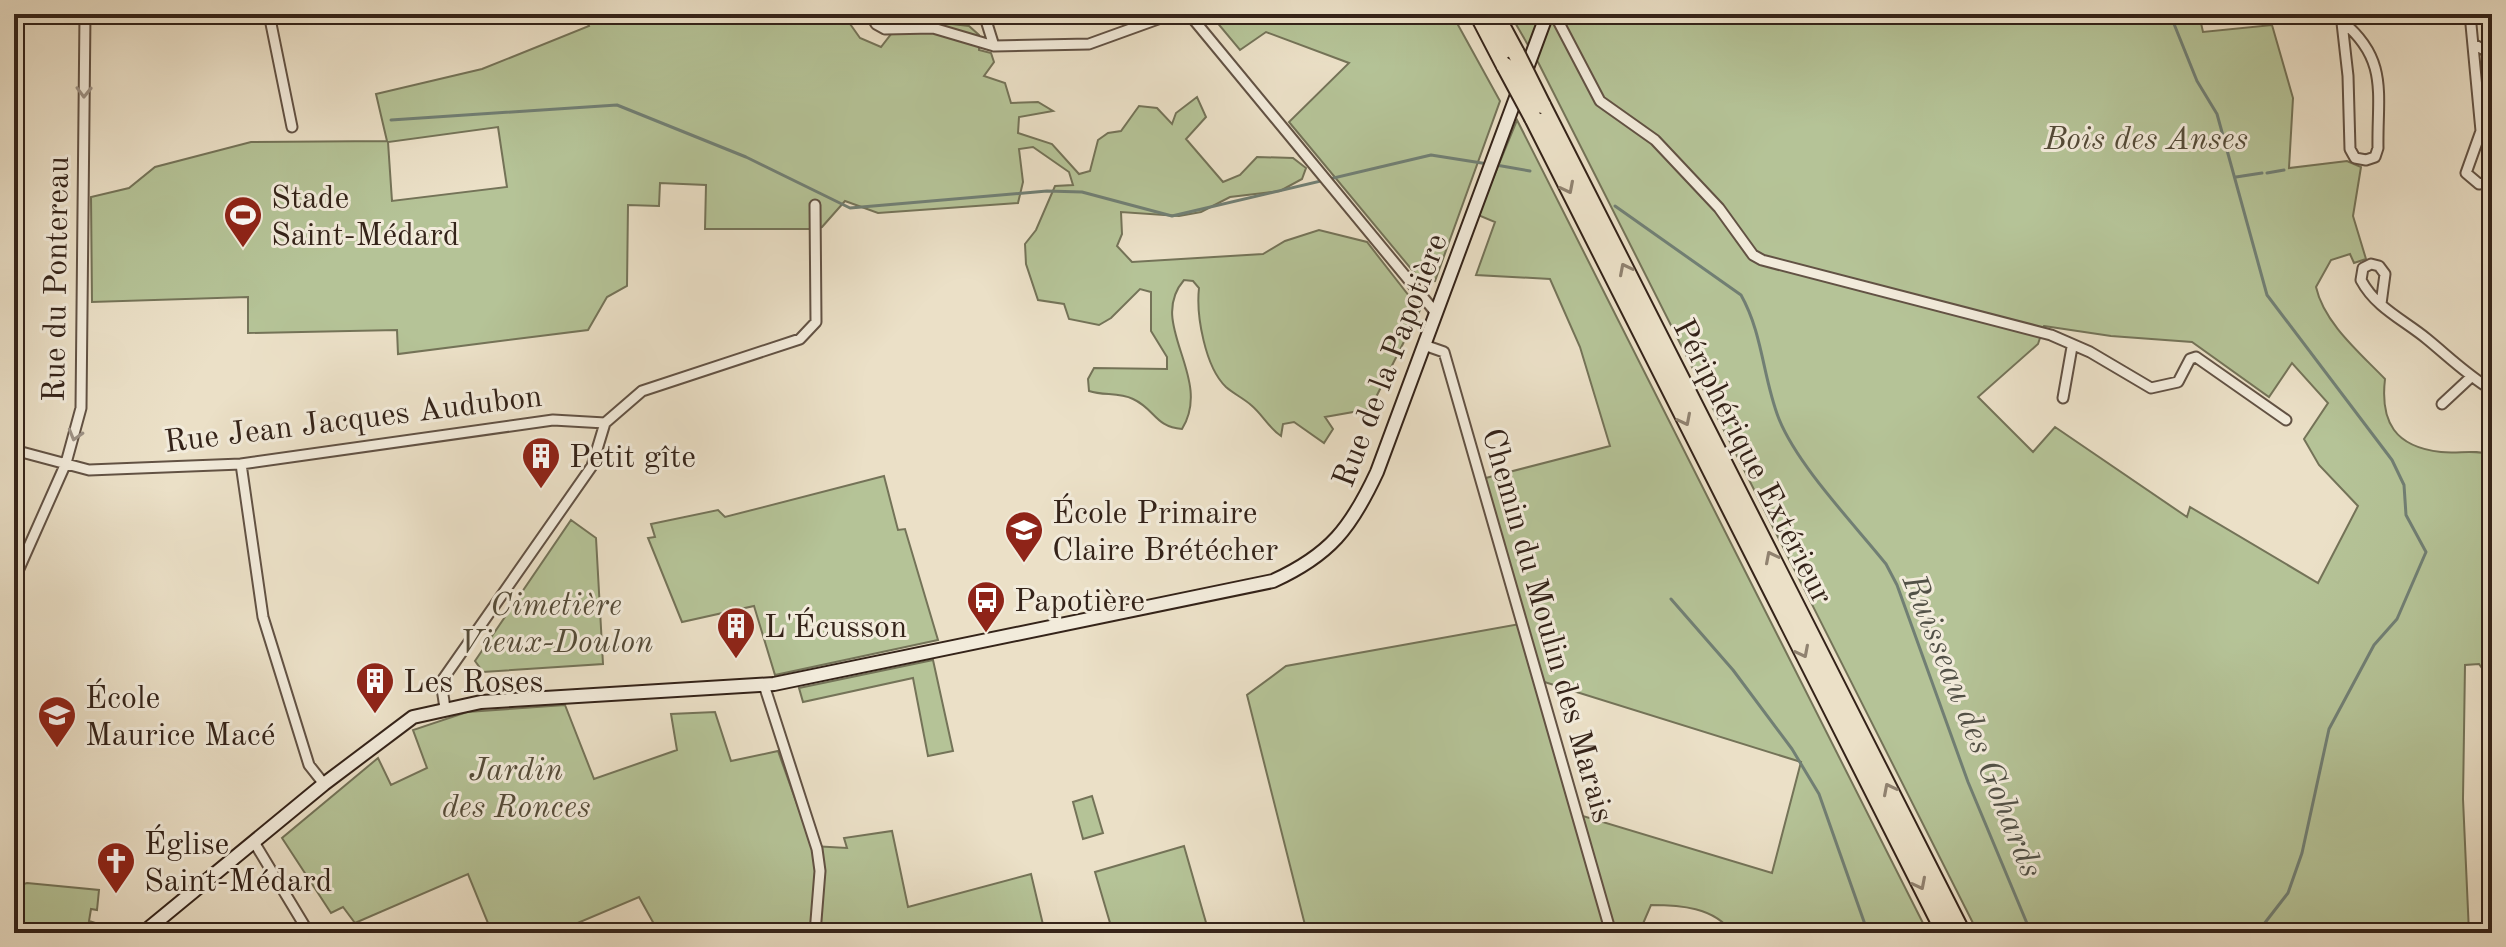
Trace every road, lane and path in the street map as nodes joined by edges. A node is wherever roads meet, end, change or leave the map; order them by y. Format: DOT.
graph roads {
  1 [pos="85,14"];
  2 [pos="269,14"];
  3 [pos="870,14"];
  4 [pos="984,14"];
  5 [pos="1172,14"];
  6 [pos="1189,14"];
  7 [pos="1478,14"];
  8 [pos="1495,14"];
  9 [pos="1549,14"];
  10 [pos="2470,14"];
  11 [pos="2342,18"];
  12 [pos="2473,44"];
  13 [pos="994,46"];
  14 [pos="2492,54"];
  15 [pos="1510,60"];
  16 [pos="1537,112"];
  17 [pos="292,127"];
  18 [pos="2492,182"];
  19 [pos="815,205"];
  20 [pos="2381,304"];
  21 [pos="1436,313"];
  22 [pos="1424,345"];
  23 [pos="2072,347"];
  24 [pos="2471,377"];
  25 [pos="2492,390"];
  26 [pos="2063,398"];
  27 [pos="2442,404"];
  28 [pos="2286,420"];
  29 [pos="605,423"];
  30 [pos="14,450"];
  31 [pos="66,463"];
  32 [pos="241,464"];
  33 [pos="14,580"];
  34 [pos="764,685"];
  35 [pos="445,708"];
  36 [pos="324,784"];
  37 [pos="254,842"];
  38 [pos="143,933"];
  39 [pos="309,933"];
  40 [pos="815,933"];
  41 [pos="1611,933"];
  42 [pos="1945,933"];
  43 [pos="1962,933"];
  1 -- 31 [label="street, Rue du Pontereau, one-way"];
  2 -- 17 [label="street"];
  3 -- 13 [label="street"];
  4 -- 13 [label="street"];
  5 -- 13 [label="street"];
  6 -- 21 [label="street"];
  7 -- 15 [label="highway"];
  8 -- 15 [label="highway"];
  9 -- 21 [label="street, Rue de la Papotière"];
  9 -- 23 [label="street"];
  10 -- 12 [label="street"];
  11 -- 11 [label="street"];
  12 -- 14 [label="street"];
  12 -- 18 [label="street"];
  15 -- 16 [label="highway, bridge"];
  16 -- 42 [label="highway, one-way"];
  43 -- 16 [label="highway, Périphérique Extérieur, one-way"];
  19 -- 29 [label="street"];
  20 -- 24 [label="street"];
  21 -- 22 [label="street, Rue de la Papotière"];
  22 -- 34 [label="street, Rue de la Papotière"];
  22 -- 41 [label="street, Chemin du Moulin des Marais"];
  23 -- 26 [label="street"];
  23 -- 28 [label="street"];
  24 -- 25 [label="street"];
  24 -- 27 [label="street"];
  29 -- 32 [label="street, Rue Jean Jacques Audubon"];
  29 -- 35 [label="street"];
  30 -- 31 [label="street, Rue Jean Jacques Audubon"];
  31 -- 32 [label="street, Rue Jean Jacques Audubon"];
  31 -- 33 [label="street, Rue du Pontereau"];
  32 -- 36 [label="street"];
  34 -- 35 [label="street, Rue de la Papotière"];
  34 -- 40 [label="street"];
  35 -- 36 [label="street, Rue de la Papotière"];
  36 -- 37 [label="street, Rue de la Papotière"];
  37 -- 38 [label="street, Rue de la Papotière"];
  37 -- 39 [label="street"];
}
